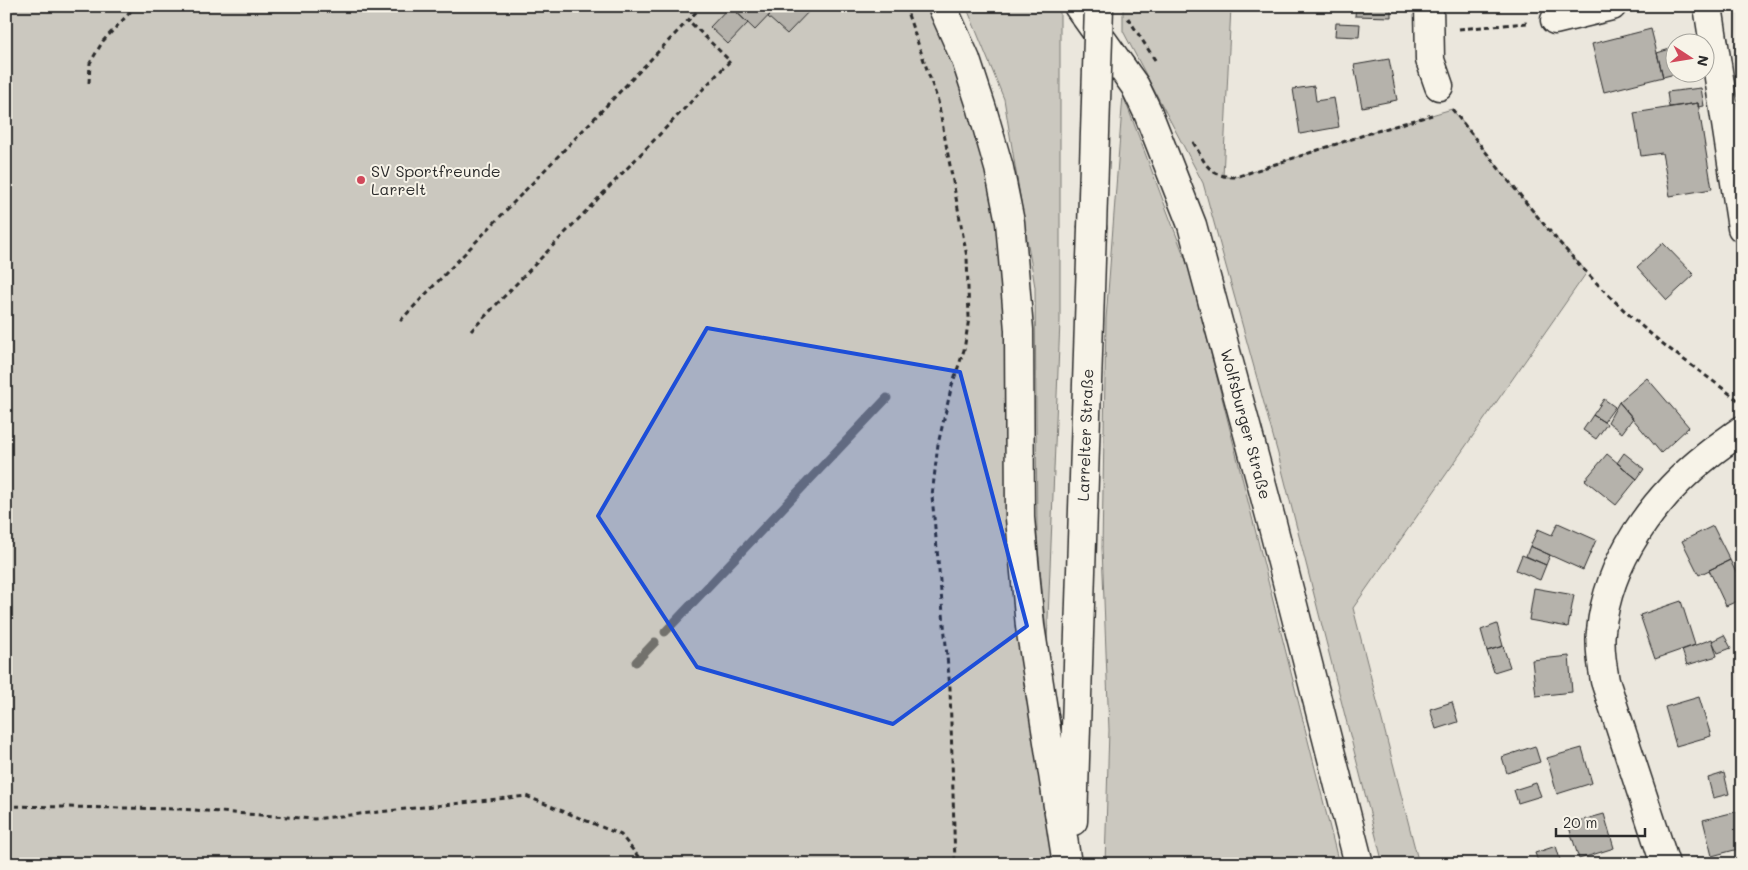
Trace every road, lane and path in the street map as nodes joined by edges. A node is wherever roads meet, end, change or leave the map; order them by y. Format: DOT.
graph roads {
  1 [pos="136,6"];
  2 [pos="702,6"];
  3 [pos="905,6"];
  4 [pos="942,6"];
  5 [pos="1078,6"];
  6 [pos="1612,6"];
  7 [pos="1708,6"];
  8 [pos="1111,9"];
  9 [pos="1429,18"];
  10 [pos="688,20"];
  11 [pos="1555,20"];
  12 [pos="1158,64"];
  13 [pos="89,83"];
  14 [pos="1441,99"];
  15 [pos="1433,115"];
  16 [pos="1188,134"];
  17 [pos="1742,228"];
  18 [pos="400,321"];
  19 [pos="471,330"];
  20 [pos="1742,403"];
  21 [pos="1742,430"];
  22 [pos="6,806"];
  23 [pos="644,864"];
  24 [pos="954,864"];
  25 [pos="1067,864"];
  26 [pos="1071,864"];
  27 [pos="1359,864"];
  28 [pos="1665,864"];
  1 -- 13 [label="path"];
  2 -- 10 [label="path"];
  3 -- 24 [label="path"];
  4 -- 25 [label="street"];
  5 -- 27 [label="street, Wolfsburger Straße"];
  6 -- 11 [label="street"];
  7 -- 17 [label="street"];
  8 -- 12 [label="path"];
  8 -- 26 [label="street, Larrelter Straße, bridge"];
  9 -- 11 [label="path"];
  9 -- 14 [label="street"];
  10 -- 18 [label="path"];
  10 -- 19 [label="path"];
  14 -- 20 [label="path"];
  15 -- 16 [label="path"];
  21 -- 28 [label="street"];
  22 -- 23 [label="path"];
}
